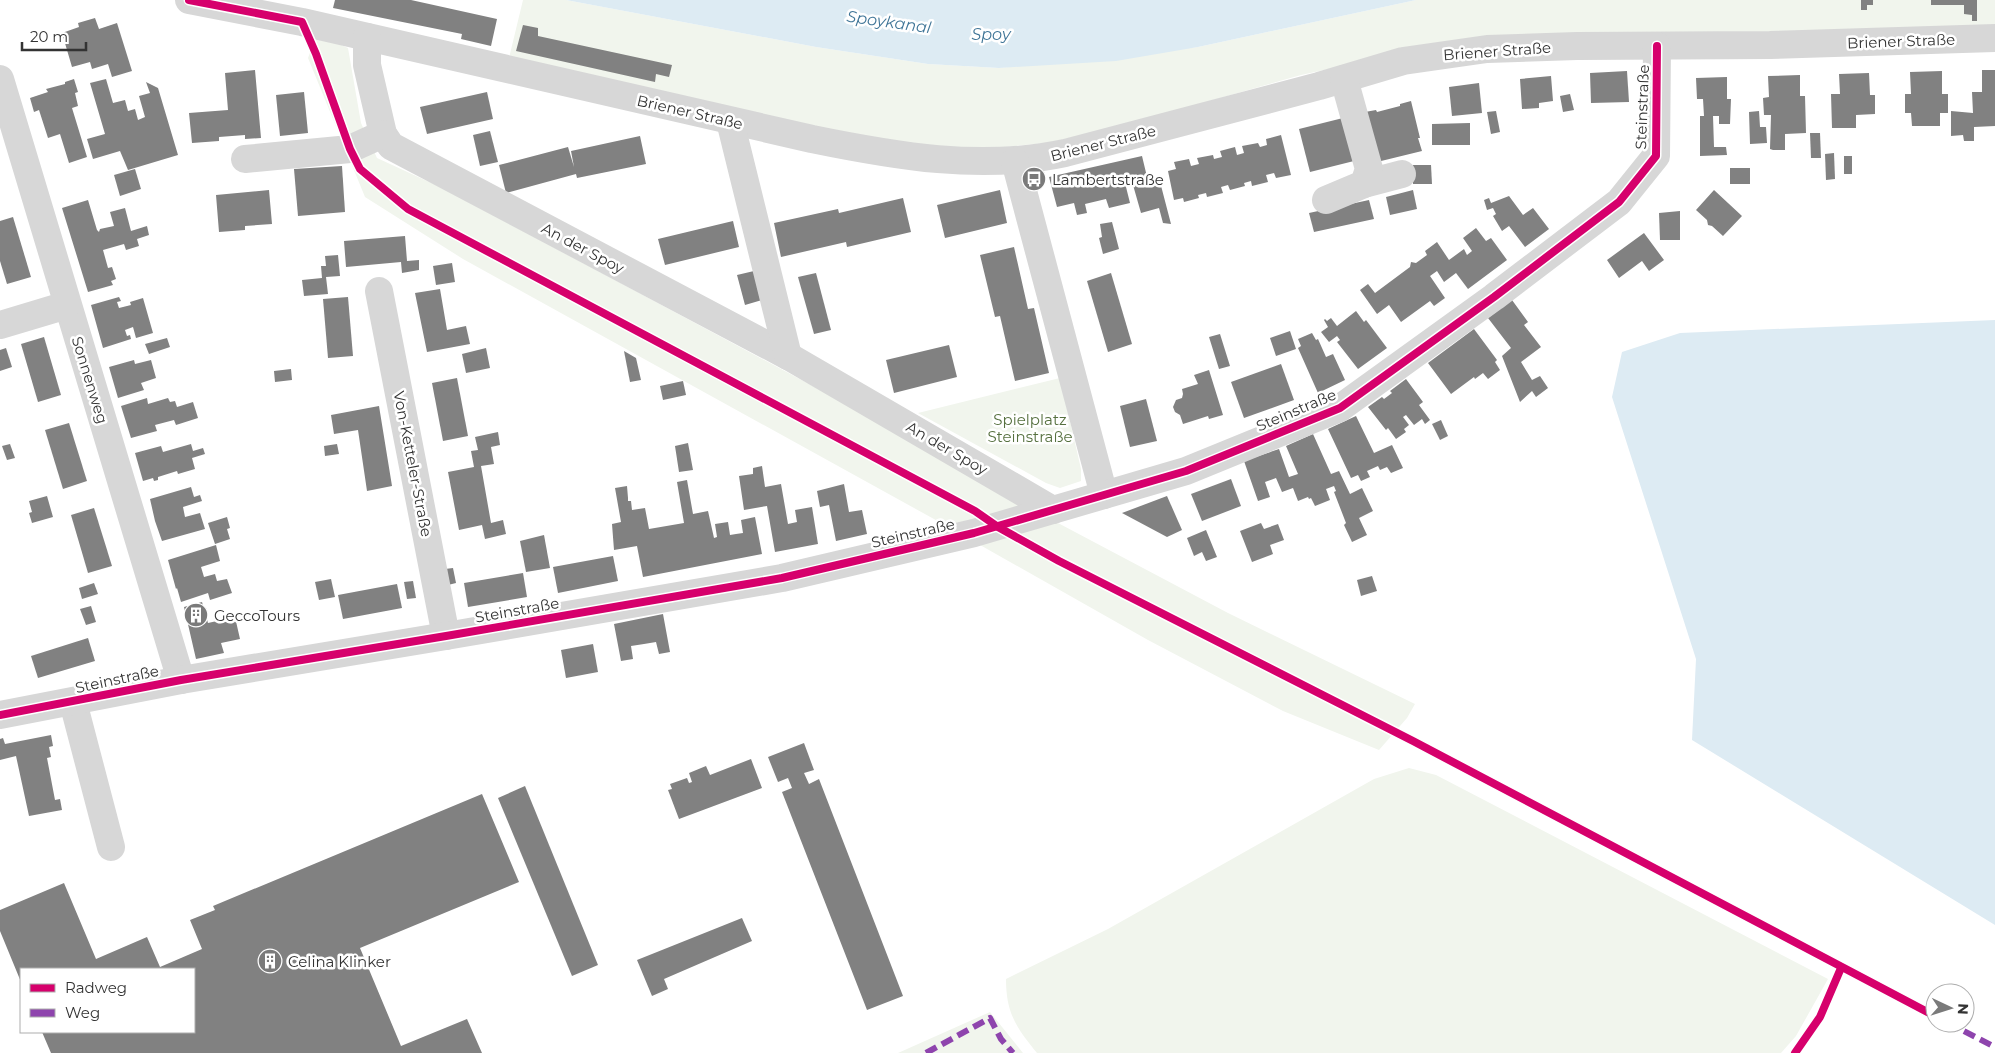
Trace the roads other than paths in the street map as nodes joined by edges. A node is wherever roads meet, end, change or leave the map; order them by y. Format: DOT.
graph roads {
  1 [pos="189,0"];
  2 [pos="367,37"];
  3 [pos="1995,38"];
  4 [pos="1657,46"];
  5 [pos="0,79"];
  6 [pos="1344,79"];
  7 [pos="730,121"];
  8 [pos="383,134"];
  9 [pos="245,159"];
  10 [pos="1015,161"];
  11 [pos="1402,174"];
  12 [pos="1364,184"];
  13 [pos="1326,200"];
  14 [pos="379,291"];
  15 [pos="67,305"];
  16 [pos="0,325"];
  17 [pos="788,356"];
  18 [pos="1104,495"];
  19 [pos="1053,510"];
  20 [pos="446,636"];
  21 [pos="181,680"];
  22 [pos="73,702"];
  23 [pos="0,716"];
  24 [pos="111,847"];
  1 -- 2 [label="street, Briener Straße"];
  2 -- 7 [label="street, Briener Straße"];
  2 -- 8 [label="street"];
  3 -- 4 [label="street, Briener Straße"];
  4 -- 6 [label="street, Briener Straße"];
  4 -- 18 [label="street, Steinstraße"];
  5 -- 15 [label="street, Sonnenweg"];
  6 -- 10 [label="street, Briener Straße"];
  6 -- 12 [label="street"];
  7 -- 10 [label="street, Briener Straße"];
  7 -- 17 [label="street"];
  8 -- 9 [label="street"];
  8 -- 17 [label="street, An der Spoy"];
  10 -- 18 [label="street"];
  11 -- 12 [label="street"];
  12 -- 13 [label="street"];
  14 -- 20 [label="street, Von-Ketteler-Straße"];
  15 -- 16 [label="street"];
  15 -- 21 [label="street, Sonnenweg"];
  17 -- 19 [label="street, An der Spoy"];
  18 -- 19 [label="street, Steinstraße"];
  19 -- 20 [label="street, Steinstraße"];
  20 -- 21 [label="street, Steinstraße"];
  21 -- 22 [label="street, Steinstraße"];
  22 -- 23 [label="street, Steinstraße"];
  22 -- 24 [label="street"];
}
